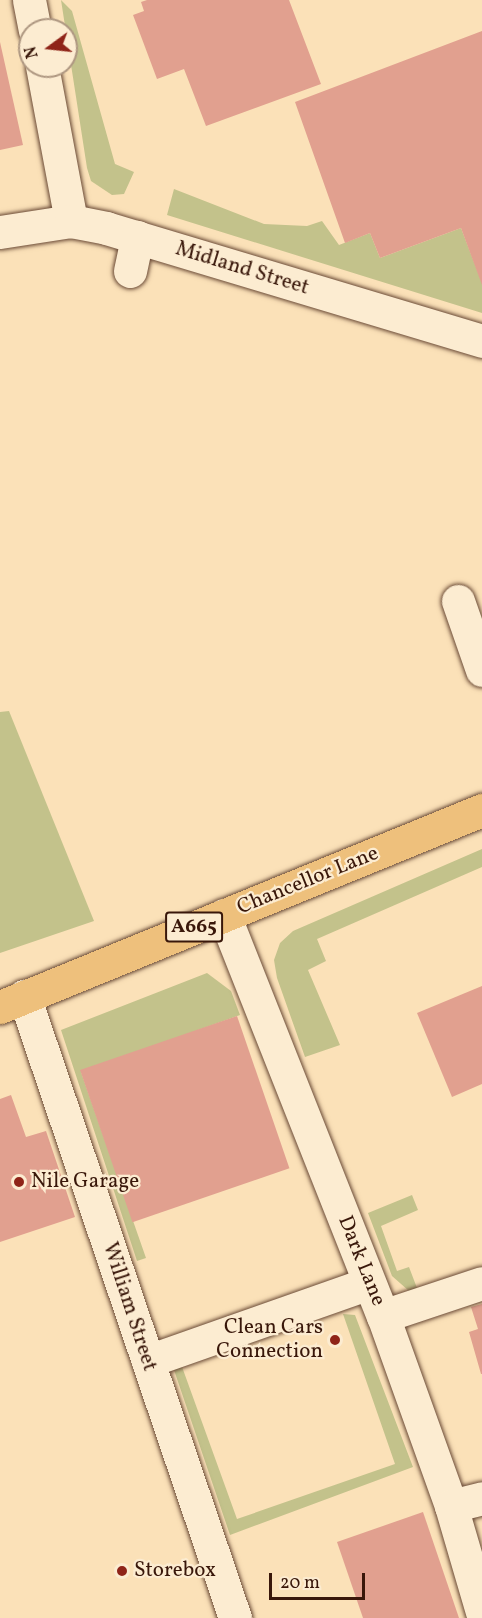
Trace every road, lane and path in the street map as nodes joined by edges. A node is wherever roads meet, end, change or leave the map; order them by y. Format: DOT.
graph roads {
  1 [pos="44,78"];
  2 [pos="71,220"];
  3 [pos="0,232"];
  4 [pos="137,237"];
  5 [pos="130,271"];
  6 [pos="482,341"];
  7 [pos="458,601"];
  8 [pos="482,670"];
  9 [pos="482,810"];
  10 [pos="224,915"];
  11 [pos="12,1002"];
  12 [pos="369,1283"];
  13 [pos="482,1283"];
  14 [pos="383,1316"];
  15 [pos="148,1361"];
  16 [pos="482,1498"];
  17 [pos="451,1506"];
  18 [pos="482,1612"];
  19 [pos="235,1618"];
  1 -- 2 [label="street"];
  2 -- 3 [label="street, Midland Street"];
  2 -- 4 [label="street, Midland Street"];
  4 -- 5 [label="street"];
  4 -- 6 [label="street, Midland Street"];
  7 -- 8 [label="street"];
  9 -- 10 [label="highway, Chancellor Lane / A665"];
  10 -- 11 [label="highway, Chancellor Lane / A665"];
  10 -- 12 [label="street, Dark Lane"];
  11 -- 15 [label="street, William Street"];
  12 -- 14 [label="street, Dark Lane"];
  12 -- 15 [label="street"];
  13 -- 14 [label="street"];
  14 -- 17 [label="street, Dark Lane"];
  15 -- 19 [label="street, William Street"];
  16 -- 17 [label="street"];
  17 -- 18 [label="street, Dark Lane"];
}
